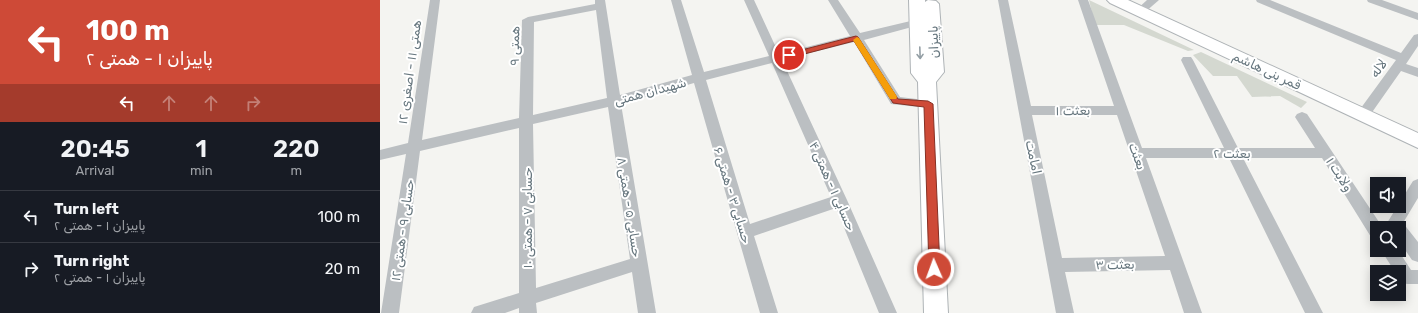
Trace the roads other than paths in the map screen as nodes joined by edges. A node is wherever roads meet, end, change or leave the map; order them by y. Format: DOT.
graph roads {
  1 [pos="435,0"];
  2 [pos="676,0"];
  3 [pos="749,0"];
  4 [pos="833,0"];
  5 [pos="917,0"];
  6 [pos="930,0"];
  7 [pos="1003,0"];
  8 [pos="1083,0"];
  9 [pos="1115,0"];
  10 [pos="1154,0"];
  11 [pos="1261,0"];
  12 [pos="1372,0"];
  13 [pos="600,3"];
  14 [pos="1140,11"];
  15 [pos="1418,17"];
  16 [pos="926,22"];
  17 [pos="1418,38"];
  18 [pos="856,39"];
  19 [pos="1407,57"];
  20 [pos="776,59"];
  21 [pos="1187,60"];
  22 [pos="1418,73"];
  23 [pos="698,78"];
  24 [pos="614,101"];
  25 [pos="928,104"];
  26 [pos="1121,110"];
  27 [pos="1024,111"];
  28 [pos="1363,115"];
  29 [pos="1302,117"];
  30 [pos="526,122"];
  31 [pos="1418,141"];
  32 [pos="413,148"];
  33 [pos="1137,153"];
  34 [pos="1234,153"];
  35 [pos="1326,153"];
  36 [pos="380,155"];
  37 [pos="1418,185"];
  38 [pos="840,200"];
  39 [pos="1370,221"];
  40 [pos="744,233"];
  41 [pos="1418,255"];
  42 [pos="1393,257"];
  43 [pos="1175,262"];
  44 [pos="639,263"];
  45 [pos="1056,265"];
  46 [pos="1418,277"];
  47 [pos="528,306"];
  48 [pos="390,313"];
  49 [pos="480,313"];
  50 [pos="647,313"];
  51 [pos="769,313"];
  52 [pos="888,313"];
  53 [pos="936,313"];
  54 [pos="1066,313"];
  55 [pos="1193,313"];
  56 [pos="1314,313"];
  1 -- 32 [label="street, همتی ۱۱ - اصغری ۱۲"];
  2 -- 23 [label="street, حسابی ۳ - همتی ۶"];
  3 -- 20 [label="street, حسابی ۱ - همتی ۴"];
  4 -- 18 [label="street"];
  5 -- 16 [label="street, پاییزان"];
  6 -- 16 [label="street, پاییزان"];
  7 -- 27 [label="street, امامت"];
  8 -- 26 [label="street, بعثت"];
  9 -- 14 [label="street, قمر بنی هاشم"];
  10 -- 14 [label="street"];
  11 -- 19 [label="street"];
  12 -- 15 [label="street"];
  13 -- 24 [label="street, حسابی ۵ - همتی ۸"];
  13 -- 30 [label="street, همتی ۹"];
  14 -- 28 [label="street, قمر بنی هاشم"];
  16 -- 18 [label="street, شهیدان همتی"];
  16 -- 25 [label="street, پاییزان"];
  17 -- 19 [label="street, لاله"];
  18 -- 20 [label="street, شهیدان همتی"];
  18 -- 25 [label="street"];
  19 -- 22 [label="street"];
  19 -- 28 [label="street, لاله"];
  20 -- 23 [label="street, شهیدان همتی"];
  20 -- 38 [label="street, حسابی ۱ - همتی ۴"];
  21 -- 34 [label="street"];
  23 -- 24 [label="street, شهیدان همتی"];
  23 -- 40 [label="street, حسابی ۳ - همتی ۶"];
  24 -- 30 [label="street, شهیدان همتی"];
  24 -- 44 [label="street, حسابی ۵ - همتی ۸"];
  25 -- 53 [label="street, پاییزان"];
  26 -- 27 [label="street, بعثت ۱"];
  26 -- 33 [label="street, بعثت"];
  27 -- 45 [label="street, امامت"];
  28 -- 31 [label="street, قمر بنی هاشم"];
  29 -- 35 [label="street, ولایت ۱"];
  30 -- 32 [label="street, شهیدان همتی"];
  30 -- 47 [label="street, حسابی ۷ - همتی ۱۰"];
  32 -- 36 [label="street, شهیدان همتی"];
  32 -- 48 [label="street, حسابی ۹ - همتی ۱۲"];
  33 -- 34 [label="street, بعثت ۲"];
  33 -- 43 [label="street, بعثت"];
  34 -- 35 [label="street, بعثت ۲"];
  34 -- 56 [label="street"];
  35 -- 39 [label="street, ولایت ۱"];
  37 -- 41 [label="street"];
  38 -- 40 [label="street"];
  38 -- 52 [label="street, حسابی ۱ - همتی ۴"];
  40 -- 51 [label="street, حسابی ۳ - همتی ۶"];
  42 -- 46 [label="street"];
  43 -- 45 [label="street, بعثت ۳"];
  43 -- 55 [label="street, بعثت"];
  44 -- 47 [label="street"];
  44 -- 50 [label="street, حسابی ۵ - همتی ۸"];
  45 -- 54 [label="street, امامت"];
  47 -- 49 [label="street"];
}
